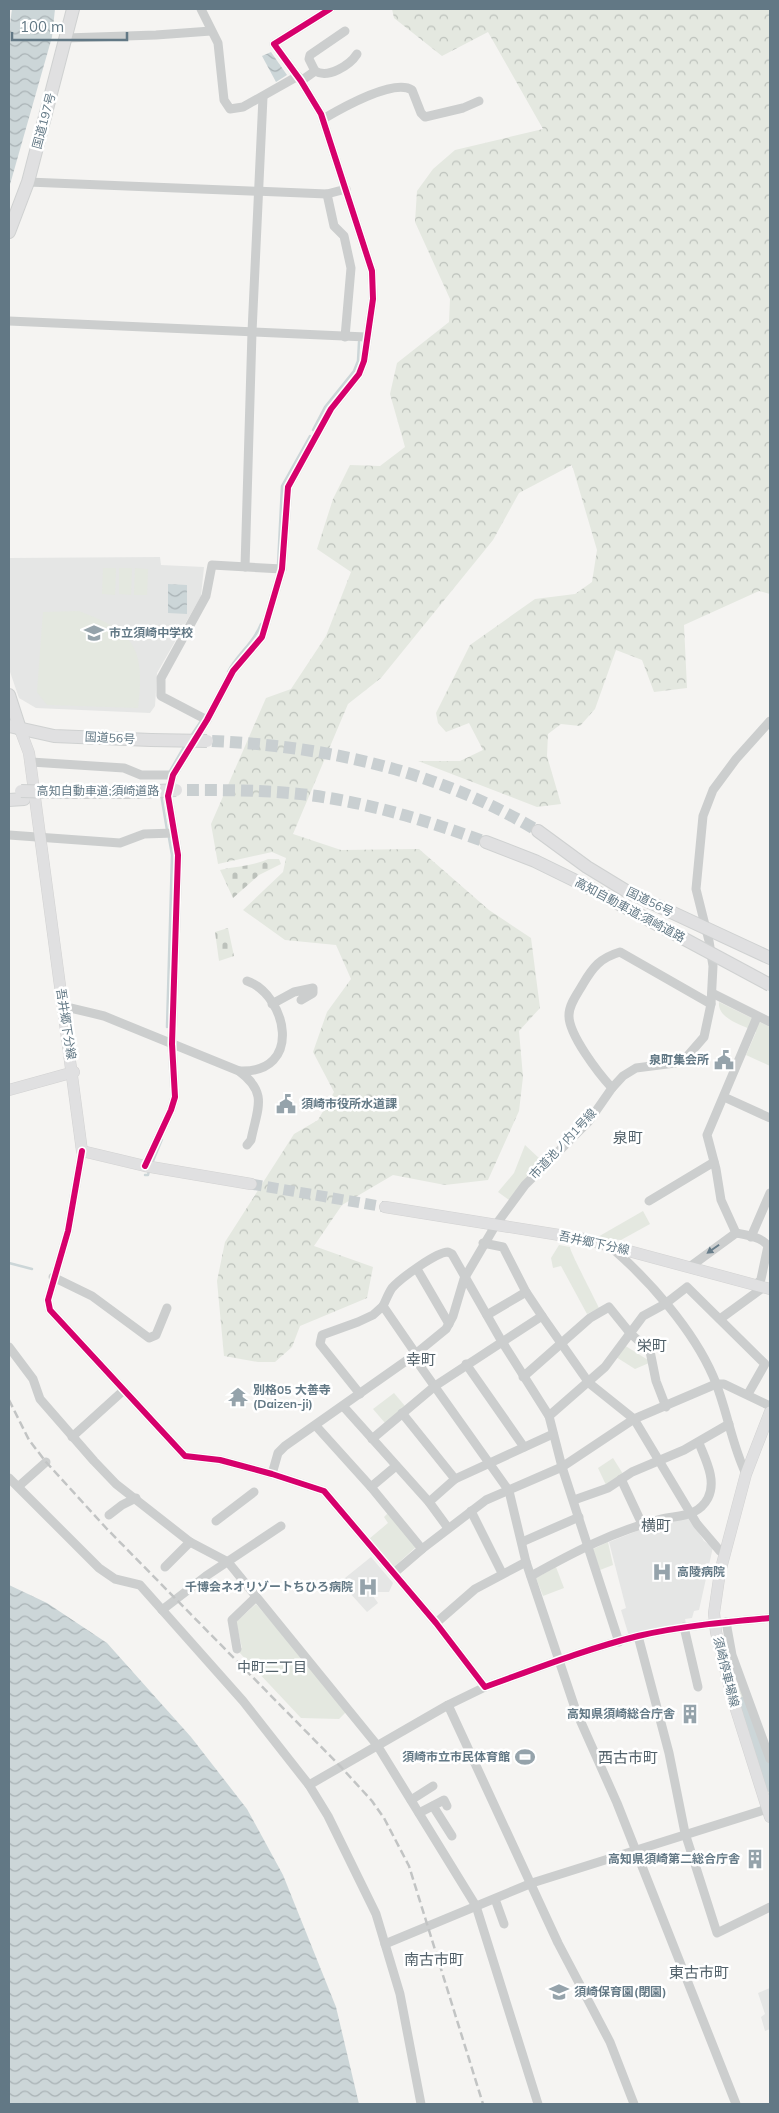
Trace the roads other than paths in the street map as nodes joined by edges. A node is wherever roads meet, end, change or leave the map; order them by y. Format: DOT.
graph roads {
  1 [pos="73,9"];
  2 [pos="201,9"];
  3 [pos="330,9"];
  4 [pos="211,31"];
  5 [pos="345,31"];
  6 [pos="66,38"];
  7 [pos="357,54"];
  8 [pos="315,71"];
  9 [pos="299,78"];
  10 [pos="263,96"];
  11 [pos="479,101"];
  12 [pos="323,119"];
  13 [pos="28,182"];
  14 [pos="346,189"];
  15 [pos="258,192"];
  16 [pos="327,194"];
  17 [pos="9,232"];
  18 [pos="9,321"];
  19 [pos="252,332"];
  20 [pos="345,337"];
  21 [pos="366,337"];
  22 [pos="245,567"];
  23 [pos="282,569"];
  24 [pos="9,695"];
  25 [pos="207,720"];
  26 [pos="770,721"];
  27 [pos="15,727"];
  28 [pos="210,741"];
  29 [pos="30,762"];
  30 [pos="173,775"];
  31 [pos="181,790"];
  32 [pos="18,794"];
  33 [pos="9,800"];
  34 [pos="538,831"];
  35 [pos="174,833"];
  36 [pos="9,834"];
  37 [pos="39,836"];
  38 [pos="486,842"];
  39 [pos="706,929"];
  40 [pos="770,958"];
  41 [pos="247,981"];
  42 [pos="770,985"];
  43 [pos="712,993"];
  44 [pos="301,1000"];
  45 [pos="272,1004"];
  46 [pos="711,1004"];
  47 [pos="62,1006"];
  48 [pos="757,1017"];
  49 [pos="770,1022"];
  50 [pos="172,1044"];
  51 [pos="239,1071"];
  52 [pos="74,1072"];
  53 [pos="612,1088"];
  54 [pos="9,1090"];
  55 [pos="724,1097"];
  56 [pos="770,1118"];
  57 [pos="247,1144"];
  58 [pos="82,1151"];
  59 [pos="714,1162"];
  60 [pos="145,1166"];
  61 [pos="251,1184"];
  62 [pos="770,1193"];
  63 [pos="649,1201"];
  64 [pos="385,1207"];
  65 [pos="494,1226"];
  66 [pos="736,1233"];
  67 [pos="752,1237"];
  68 [pos="483,1243"];
  69 [pos="612,1248"];
  70 [pos="690,1266"];
  71 [pos="418,1269"];
  72 [pos="53,1277"];
  73 [pos="464,1279"];
  74 [pos="764,1287"];
  75 [pos="526,1292"];
  76 [pos="665,1304"];
  77 [pos="383,1306"];
  78 [pos="167,1308"];
  79 [pos="487,1315"];
  80 [pos="542,1316"];
  81 [pos="720,1320"];
  82 [pos="449,1324"];
  83 [pos="630,1333"];
  84 [pos="501,1340"];
  85 [pos="562,1344"];
  86 [pos="9,1347"];
  87 [pos="414,1355"];
  88 [pos="466,1364"];
  89 [pos="523,1376"];
  90 [pos="589,1383"];
  91 [pos="716,1384"];
  92 [pos="434,1386"];
  93 [pos="124,1390"];
  94 [pos="360,1394"];
  95 [pos="748,1394"];
  96 [pos="343,1406"];
  97 [pos="770,1406"];
  98 [pos="666,1407"];
  99 [pos="770,1412"];
  100 [pos="402,1413"];
  101 [pos="549,1416"];
  102 [pos="634,1419"];
  103 [pos="729,1424"];
  104 [pos="316,1426"];
  105 [pos="553,1434"];
  106 [pos="72,1437"];
  107 [pos="372,1439"];
  108 [pos="698,1443"];
  109 [pos="524,1447"];
  110 [pos="658,1461"];
  111 [pos="46,1462"];
  112 [pos="490,1462"];
  113 [pos="396,1466"];
  114 [pos="562,1467"];
  115 [pos="272,1474"];
  116 [pos="746,1474"];
  117 [pos="9,1478"];
  118 [pos="455,1479"];
  119 [pos="621,1479"];
  120 [pos="19,1486"];
  121 [pos="371,1488"];
  122 [pos="509,1491"];
  123 [pos="254,1492"];
  124 [pos="136,1498"];
  125 [pos="574,1500"];
  126 [pos="429,1502"];
  127 [pos="471,1511"];
  128 [pos="692,1514"];
  129 [pos="109,1516"];
  130 [pos="579,1517"];
  131 [pos="216,1521"];
  132 [pos="642,1524"];
  133 [pos="282,1526"];
  134 [pos="448,1528"];
  135 [pos="190,1542"];
  136 [pos="522,1542"];
  137 [pos="588,1547"];
  138 [pos="422,1549"];
  139 [pos="725,1553"];
  140 [pos="228,1562"];
  141 [pos="526,1562"];
  142 [pos="165,1567"];
  143 [pos="394,1573"];
  144 [pos="502,1573"];
  145 [pos="531,1576"];
  146 [pos="256,1597"];
  147 [pos="162,1610"];
  148 [pos="770,1618"];
  149 [pos="720,1622"];
  150 [pos="436,1623"];
  151 [pos="684,1627"];
  152 [pos="638,1636"];
  153 [pos="619,1642"];
  154 [pos="237,1649"];
  155 [pos="558,1661"];
  156 [pos="698,1687"];
  157 [pos="485,1688"];
  158 [pos="448,1705"];
  159 [pos="378,1745"];
  160 [pos="770,1759"];
  161 [pos="309,1785"];
  162 [pos="433,1786"];
  163 [pos="411,1800"];
  164 [pos="433,1806"];
  165 [pos="447,1806"];
  166 [pos="769,1811"];
  167 [pos="420,1813"];
  168 [pos="685,1833"];
  169 [pos="452,1836"];
  170 [pos="636,1850"];
  171 [pos="532,1883"];
  172 [pos="495,1899"];
  173 [pos="476,1906"];
  174 [pos="770,1906"];
  175 [pos="504,1924"];
  176 [pos="386,1944"];
  177 [pos="421,2104"];
  178 [pos="538,2104"];
  179 [pos="634,2104"];
  180 [pos="736,2104"];
  1 -- 6 [label="highway, 国道197号"];
  2 -- 4 [label="street"];
  3 -- 9 [label="street"];
  4 -- 6 [label="street"];
  4 -- 10 [label="street"];
  5 -- 8 [label="street"];
  6 -- 13 [label="highway, 国道197号"];
  7 -- 8 [label="street"];
  8 -- 9 [label="street"];
  9 -- 10 [label="street"];
  9 -- 12 [label="street"];
  10 -- 15 [label="street"];
  11 -- 12 [label="street"];
  12 -- 14 [label="street"];
  13 -- 15 [label="street"];
  13 -- 17 [label="highway, 国道197号"];
  14 -- 16 [label="street"];
  14 -- 21 [label="street"];
  15 -- 16 [label="street"];
  15 -- 19 [label="street"];
  16 -- 20 [label="street"];
  18 -- 19 [label="street"];
  19 -- 20 [label="street"];
  19 -- 22 [label="street"];
  20 -- 21 [label="street"];
  21 -- 23 [label="street"];
  22 -- 23 [label="street"];
  22 -- 25 [label="street"];
  23 -- 25 [label="street"];
  24 -- 27 [label="highway"];
  25 -- 30 [label="street"];
  26 -- 39 [label="street, 市道池ノ内1号線"];
  27 -- 28 [label="highway, 国道56号, bridge"];
  27 -- 29 [label="main road, 吾井郷下分線"];
  29 -- 30 [label="street"];
  29 -- 37 [label="main road, 吾井郷下分線"];
  30 -- 35 [label="street"];
  31 -- 32 [label="highway, 高知自動車道;須崎道路, bridge"];
  32 -- 33 [label="highway, 高知自動車道;須崎道路"];
  34 -- 39 [label="highway, 国道56号"];
  35 -- 37 [label="street"];
  35 -- 50 [label="street"];
  36 -- 37 [label="street"];
  37 -- 47 [label="main road, 吾井郷下分線"];
  38 -- 42 [label="highway, 高知自動車道;須崎道路, bridge"];
  39 -- 40 [label="highway, 国道56号"];
  39 -- 43 [label="street, 市道池ノ内1号線"];
  41 -- 45 [label="street"];
  43 -- 46 [label="street, 市道池ノ内1号線"];
  43 -- 48 [label="street"];
  44 -- 45 [label="street"];
  45 -- 51 [label="street"];
  46 -- 53 [label="street, 市道池ノ内1号線"];
  46 -- 53 [label="street"];
  47 -- 50 [label="street"];
  47 -- 52 [label="main road, 吾井郷下分線"];
  48 -- 49 [label="street"];
  48 -- 55 [label="street"];
  50 -- 51 [label="street"];
  50 -- 60 [label="street"];
  51 -- 57 [label="street"];
  52 -- 54 [label="main road"];
  52 -- 58 [label="main road, 吾井郷下分線"];
  53 -- 65 [label="street, 市道池ノ内1号線"];
  55 -- 56 [label="street"];
  55 -- 59 [label="street"];
  58 -- 60 [label="main road"];
  58 -- 72 [label="street"];
  59 -- 63 [label="street"];
  59 -- 66 [label="street"];
  60 -- 61 [label="main road"];
  62 -- 67 [label="street"];
  64 -- 65 [label="main road, 吾井郷下分線"];
  65 -- 68 [label="street, 市道池ノ内1号線"];
  65 -- 69 [label="main road, 吾井郷下分線"];
  66 -- 67 [label="street"];
  66 -- 70 [label="street, one-way"];
  67 -- 74 [label="street"];
  68 -- 73 [label="street, 市道池ノ内1号線"];
  68 -- 75 [label="street"];
  69 -- 70 [label="main road, 吾井郷下分線"];
  69 -- 76 [label="street"];
  70 -- 74 [label="main road, 吾井郷下分線"];
  71 -- 73 [label="street"];
  71 -- 77 [label="street"];
  71 -- 82 [label="street"];
  72 -- 78 [label="street"];
  72 -- 93 [label="street"];
  73 -- 79 [label="street"];
  73 -- 82 [label="street, 市道池ノ内1号線"];
  74 -- 81 [label="street"];
  75 -- 79 [label="street"];
  75 -- 80 [label="street"];
  76 -- 81 [label="street"];
  76 -- 83 [label="street"];
  76 -- 91 [label="street"];
  77 -- 87 [label="street"];
  77 -- 94 [label="street"];
  79 -- 84 [label="street"];
  80 -- 84 [label="street"];
  80 -- 85 [label="street"];
  81 -- 95 [label="street"];
  82 -- 87 [label="street"];
  83 -- 85 [label="street"];
  83 -- 90 [label="street"];
  83 -- 98 [label="street"];
  84 -- 88 [label="street"];
  84 -- 89 [label="street"];
  85 -- 89 [label="street"];
  85 -- 90 [label="street"];
  86 -- 106 [label="street"];
  87 -- 92 [label="street"];
  87 -- 94 [label="street"];
  88 -- 92 [label="street"];
  88 -- 109 [label="street"];
  89 -- 101 [label="street"];
  90 -- 101 [label="street"];
  90 -- 102 [label="street"];
  91 -- 95 [label="street"];
  91 -- 98 [label="street"];
  91 -- 103 [label="street"];
  92 -- 100 [label="street"];
  92 -- 112 [label="street"];
  93 -- 106 [label="street"];
  93 -- 115 [label="street"];
  94 -- 96 [label="street"];
  95 -- 97 [label="street"];
  96 -- 104 [label="street"];
  96 -- 107 [label="street"];
  98 -- 102 [label="street"];
  99 -- 116 [label="main road, 須崎停車場線"];
  100 -- 107 [label="street"];
  100 -- 118 [label="street"];
  101 -- 105 [label="street"];
  102 -- 110 [label="street"];
  102 -- 114 [label="street"];
  103 -- 108 [label="street"];
  103 -- 116 [label="street"];
  104 -- 115 [label="street"];
  104 -- 121 [label="street"];
  105 -- 109 [label="street"];
  105 -- 114 [label="street"];
  106 -- 124 [label="street"];
  107 -- 113 [label="street"];
  108 -- 110 [label="street"];
  108 -- 128 [label="street"];
  109 -- 112 [label="street"];
  110 -- 119 [label="street"];
  110 -- 128 [label="street"];
  111 -- 120 [label="street"];
  112 -- 118 [label="street"];
  112 -- 122 [label="street"];
  113 -- 121 [label="street"];
  113 -- 126 [label="street"];
  114 -- 122 [label="street"];
  114 -- 125 [label="street"];
  115 -- 143 [label="street"];
  116 -- 139 [label="main road, 須崎停車場線"];
  117 -- 120 [label="street"];
  118 -- 126 [label="street"];
  119 -- 125 [label="street"];
  119 -- 132 [label="street"];
  120 -- 147 [label="street"];
  121 -- 138 [label="street"];
  122 -- 127 [label="street"];
  122 -- 136 [label="street"];
  123 -- 131 [label="street"];
  124 -- 129 [label="street"];
  124 -- 135 [label="street"];
  125 -- 130 [label="street"];
  126 -- 134 [label="street"];
  127 -- 134 [label="street"];
  127 -- 144 [label="street"];
  128 -- 132 [label="street"];
  128 -- 139 [label="street"];
  130 -- 136 [label="street"];
  130 -- 137 [label="street"];
  132 -- 137 [label="street"];
  133 -- 140 [label="street"];
  134 -- 138 [label="street"];
  135 -- 140 [label="street"];
  135 -- 142 [label="street"];
  136 -- 141 [label="street"];
  137 -- 145 [label="street"];
  137 -- 153 [label="street"];
  138 -- 143 [label="street"];
  139 -- 149 [label="main road, 須崎停車場線"];
  140 -- 146 [label="street"];
  140 -- 147 [label="street"];
  141 -- 144 [label="street"];
  141 -- 145 [label="street"];
  143 -- 150 [label="street"];
  144 -- 150 [label="street"];
  145 -- 155 [label="street"];
  146 -- 154 [label="street"];
  146 -- 159 [label="street"];
  147 -- 161 [label="street"];
  148 -- 149 [label="street"];
  149 -- 151 [label="street"];
  149 -- 160 [label="street"];
  149 -- 166 [label="main road, 須崎停車場線"];
  150 -- 157 [label="street"];
  151 -- 152 [label="street"];
  151 -- 156 [label="street"];
  152 -- 153 [label="street"];
  152 -- 168 [label="street"];
  153 -- 155 [label="street"];
  155 -- 157 [label="street"];
  155 -- 170 [label="street"];
  157 -- 158 [label="street"];
  158 -- 159 [label="street"];
  158 -- 171 [label="street"];
  159 -- 161 [label="street"];
  159 -- 163 [label="street"];
  161 -- 176 [label="street"];
  162 -- 163 [label="street"];
  163 -- 167 [label="street"];
  164 -- 165 [label="street"];
  164 -- 167 [label="street"];
  164 -- 169 [label="street"];
  166 -- 168 [label="street"];
  167 -- 173 [label="street"];
  168 -- 170 [label="street"];
  168 -- 174 [label="street"];
  170 -- 171 [label="street"];
  170 -- 180 [label="street"];
  171 -- 172 [label="street"];
  171 -- 179 [label="street"];
  172 -- 173 [label="street"];
  172 -- 175 [label="street"];
  173 -- 176 [label="street"];
  173 -- 178 [label="street"];
  176 -- 177 [label="street"];
}
